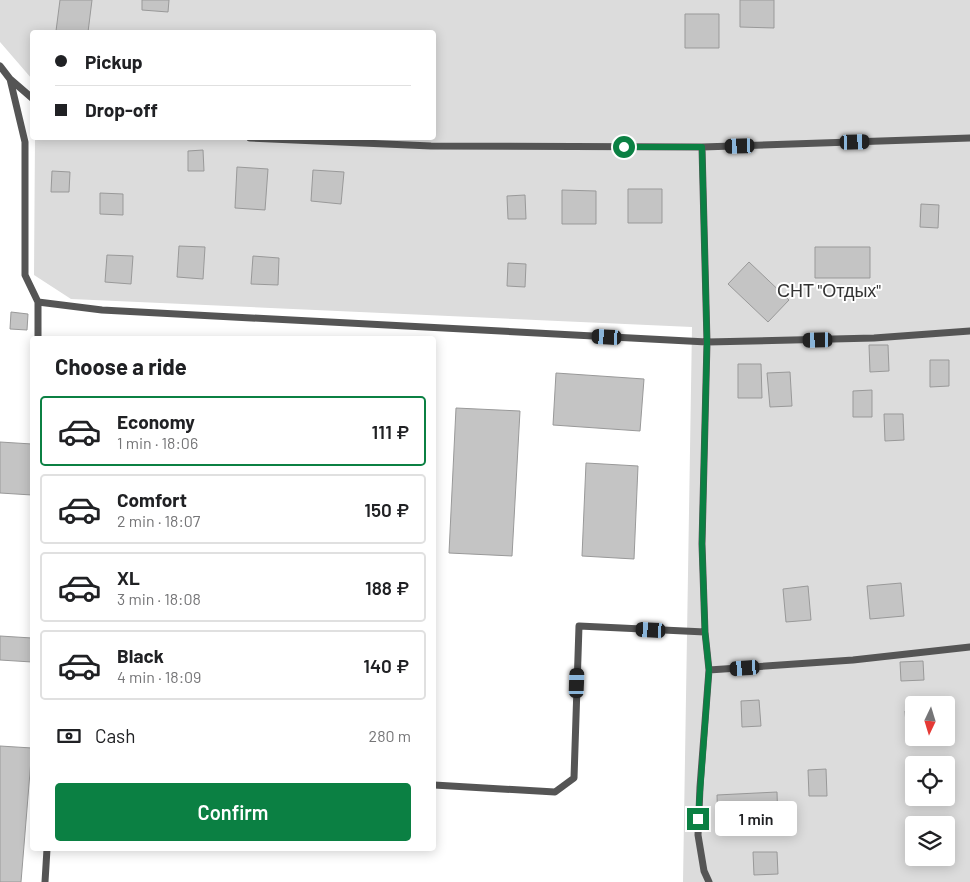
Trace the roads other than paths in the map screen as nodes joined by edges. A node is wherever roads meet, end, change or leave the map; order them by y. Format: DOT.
graph roads {
  1 [pos="0,66"];
  2 [pos="10,79"];
  3 [pos="30,96"];
  4 [pos="970,138"];
  5 [pos="295,140"];
  6 [pos="702,147"];
  7 [pos="38,302"];
  8 [pos="970,330"];
  9 [pos="38,336"];
  10 [pos="707,342"];
  11 [pos="705,632"];
  12 [pos="970,647"];
  13 [pos="709,670"];
  14 [pos="436,784"];
  15 [pos="47,851"];
  16 [pos="45,882"];
  17 [pos="709,882"];
  1 -- 2 [label="lane"];
  2 -- 3 [label="lane"];
  2 -- 7 [label="lane"];
  4 -- 6 [label="lane"];
  5 -- 6 [label="lane"];
  6 -- 10 [label="lane"];
  7 -- 9 [label="lane"];
  7 -- 10 [label="lane"];
  8 -- 10 [label="lane"];
  10 -- 11 [label="lane"];
  11 -- 13 [label="lane"];
  11 -- 14 [label="lane"];
  12 -- 13 [label="lane"];
  13 -- 17 [label="lane"];
  15 -- 16 [label="lane"];
}
